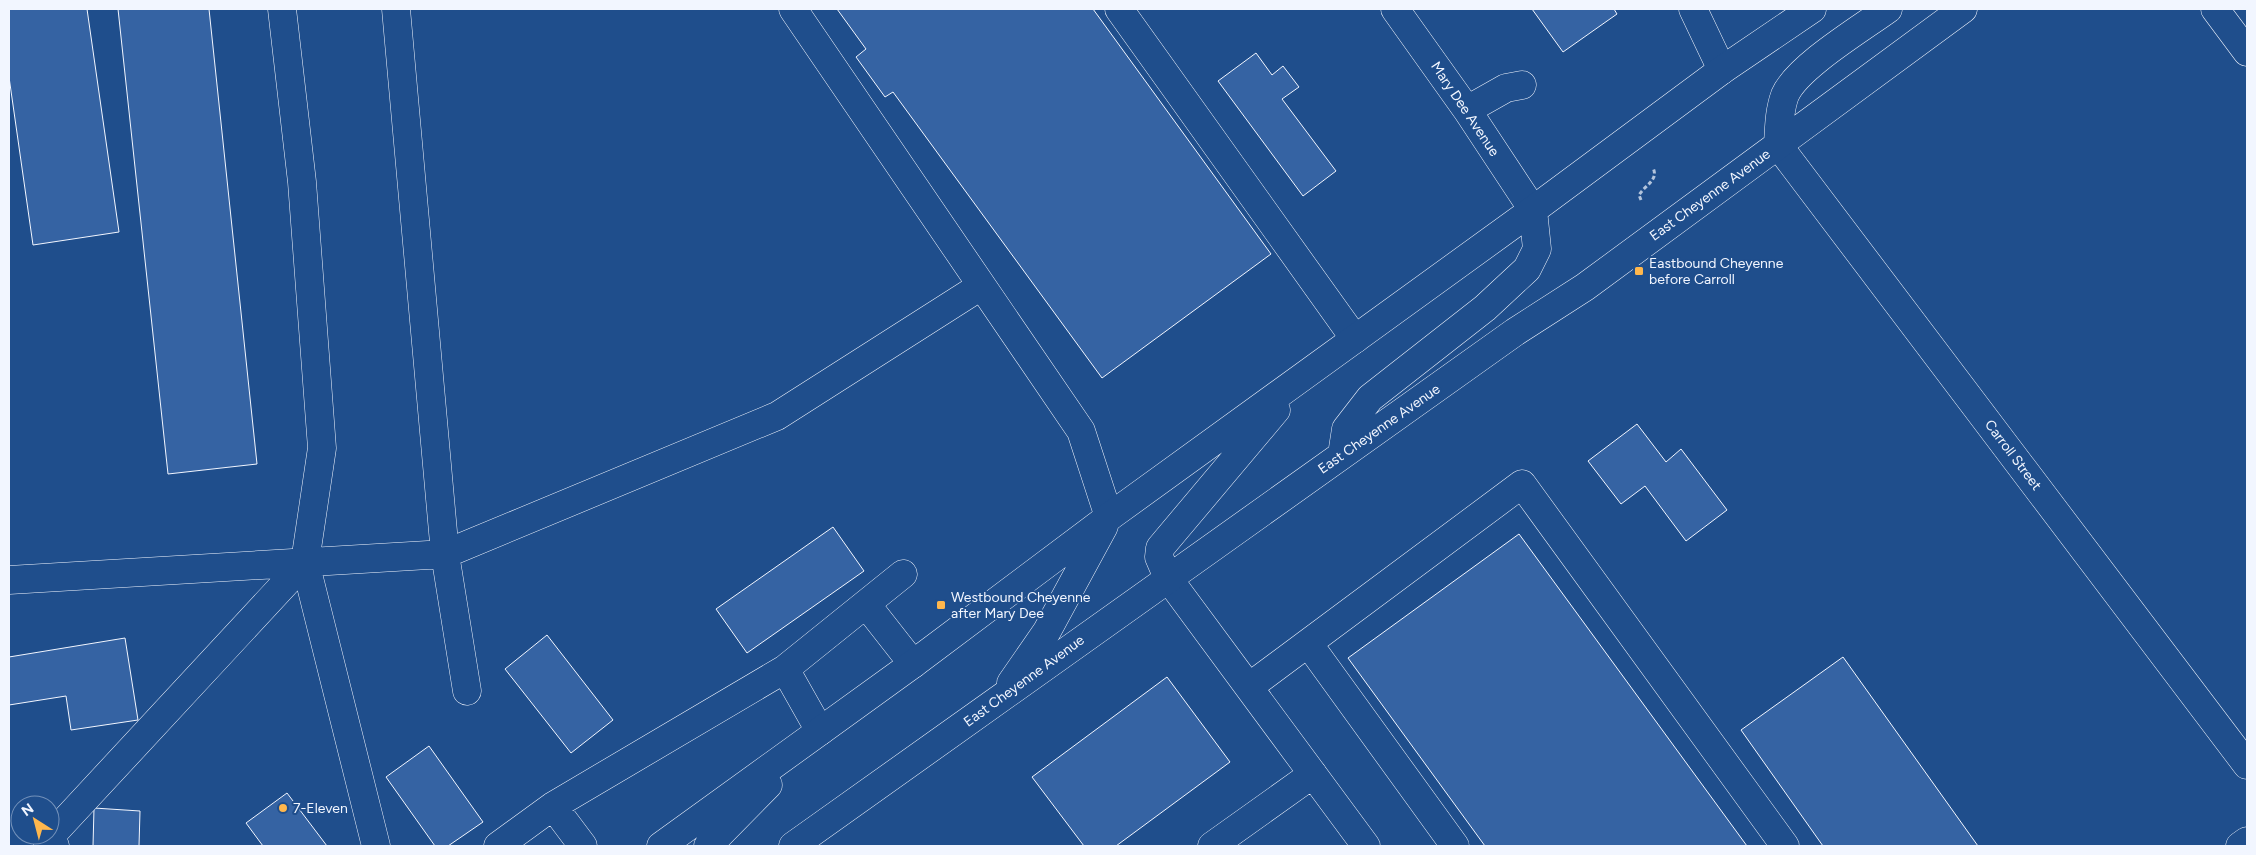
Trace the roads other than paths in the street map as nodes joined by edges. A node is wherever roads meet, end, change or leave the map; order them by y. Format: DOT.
graph roads {
  1 [pos="282,9"];
  2 [pos="396,9"];
  3 [pos="793,9"];
  4 [pos="1119,9"];
  5 [pos="1395,9"];
  6 [pos="1693,9"];
  7 [pos="1812,9"];
  8 [pos="1888,9"];
  9 [pos="1963,9"];
  10 [pos="2215,9"];
  11 [pos="2247,52"];
  12 [pos="1722,70"];
  13 [pos="1522,85"];
  14 [pos="1467,110"];
  15 [pos="1778,145"];
  16 [pos="1533,210"];
  17 [pos="981,286"];
  18 [pos="1356,340"];
  19 [pos="1301,380"];
  20 [pos="1342,455"];
  21 [pos="1109,517"];
  22 [pos="445,554"];
  23 [pos="305,562"];
  24 [pos="904,574"];
  25 [pos="1168,578"];
  26 [pos="9,580"];
  27 [pos="866,604"];
  28 [pos="1308,643"];
  29 [pos="913,664"];
  30 [pos="785,669"];
  31 [pos="1250,687"];
  32 [pos="467,691"];
  33 [pos="1000,698"];
  34 [pos="820,732"];
  35 [pos="2247,764"];
  36 [pos="1313,774"];
  37 [pos="553,806"];
  38 [pos="2247,841"];
  39 [pos="55,846"];
  40 [pos="376,846"];
  41 [pos="498,846"];
  42 [pos="583,846"];
  43 [pos="661,846"];
  44 [pos="708,846"];
  45 [pos="793,846"];
  46 [pos="1212,846"];
  47 [pos="1366,846"];
  48 [pos="1455,846"];
  49 [pos="1785,846"];
  50 [pos="2240,846"];
  1 -- 23 [label="main road"];
  2 -- 22 [label="main road"];
  3 -- 17 [label="main road"];
  4 -- 18 [label="main road"];
  5 -- 14 [label="main road, Mary Dee Avenue"];
  6 -- 12 [label="main road"];
  7 -- 12 [label="main road"];
  8 -- 15 [label="main road"];
  9 -- 15 [label="main road, East Cheyenne Avenue"];
  10 -- 11 [label="main road"];
  12 -- 16 [label="main road"];
  13 -- 14 [label="main road"];
  14 -- 16 [label="main road, Mary Dee Avenue"];
  15 -- 20 [label="main road, East Cheyenne Avenue"];
  15 -- 35 [label="main road, Carroll Street"];
  16 -- 18 [label="main road"];
  16 -- 20 [label="main road"];
  17 -- 21 [label="main road"];
  17 -- 22 [label="main road"];
  18 -- 19 [label="main road"];
  19 -- 21 [label="main road"];
  19 -- 25 [label="main road"];
  20 -- 25 [label="main road, East Cheyenne Avenue"];
  21 -- 29 [label="main road"];
  21 -- 33 [label="main road"];
  22 -- 23 [label="main road"];
  22 -- 32 [label="main road"];
  23 -- 26 [label="main road"];
  23 -- 39 [label="main road"];
  23 -- 40 [label="main road"];
  24 -- 27 [label="main road"];
  25 -- 31 [label="main road"];
  25 -- 33 [label="main road, East Cheyenne Avenue"];
  27 -- 29 [label="main road"];
  27 -- 30 [label="main road"];
  28 -- 31 [label="main road"];
  28 -- 48 [label="main road"];
  28 -- 49 [label="main road"];
  29 -- 34 [label="main road"];
  30 -- 34 [label="main road"];
  30 -- 37 [label="main road"];
  31 -- 36 [label="main road"];
  33 -- 45 [label="main road, East Cheyenne Avenue"];
  34 -- 43 [label="main road"];
  34 -- 44 [label="main road"];
  36 -- 46 [label="main road"];
  36 -- 47 [label="main road"];
  37 -- 41 [label="main road"];
  37 -- 42 [label="main road"];
  38 -- 50 [label="main road"];
}
